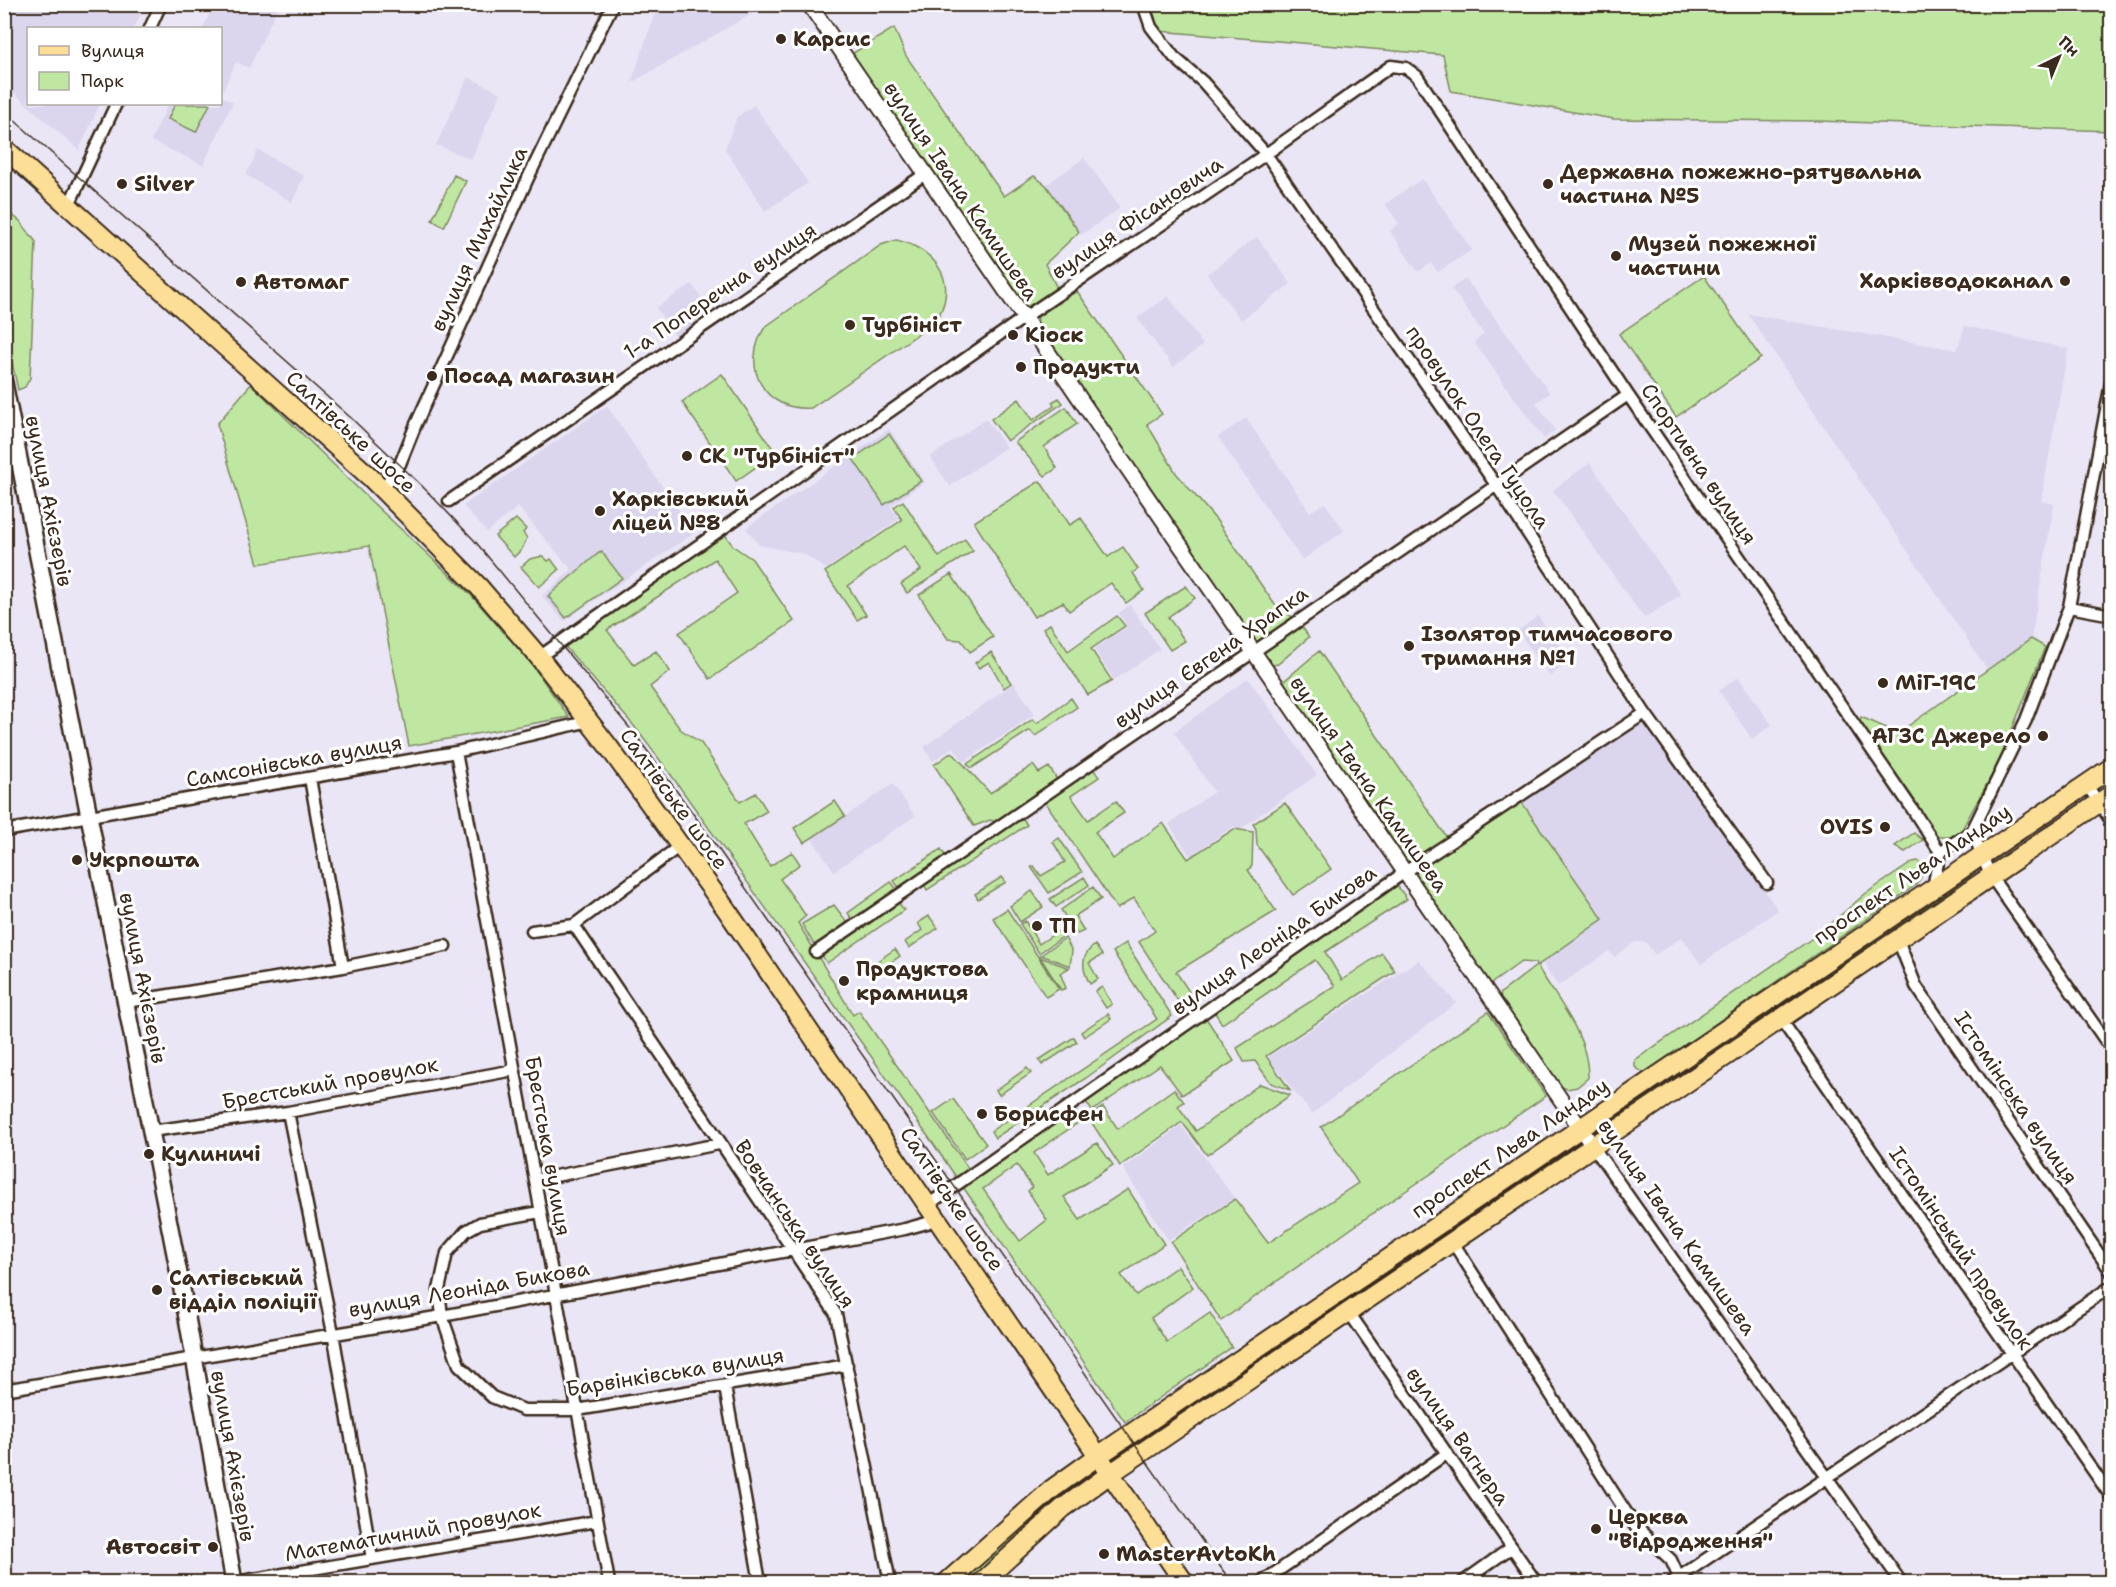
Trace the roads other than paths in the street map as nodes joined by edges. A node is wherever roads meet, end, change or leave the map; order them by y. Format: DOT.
graph roads {
  1 [pos="161,4"];
  2 [pos="613,4"];
  3 [pos="809,4"];
  4 [pos="1143,4"];
  5 [pos="150,27"];
  6 [pos="1406,68"];
  7 [pos="116,105"];
  8 [pos="4,148"];
  9 [pos="1266,154"];
  10 [pos="925,174"];
  11 [pos="68,207"];
  12 [pos="1022,319"];
  13 [pos="2112,378"];
  14 [pos="4,383"];
  15 [pos="1628,395"];
  16 [pos="1496,485"];
  17 [pos="382,490"];
  18 [pos="449,501"];
  19 [pos="2069,607"];
  20 [pos="2112,615"];
  21 [pos="1252,652"];
  22 [pos="538,657"];
  23 [pos="1645,713"];
  24 [pos="590,721"];
  25 [pos="456,752"];
  26 [pos="2112,767"];
  27 [pos="310,778"];
  28 [pos="2086,784"];
  29 [pos="2105,798"];
  30 [pos="90,817"];
  31 [pos="2112,822"];
  32 [pos="4,831"];
  33 [pos="1972,831"];
  34 [pos="681,845"];
  35 [pos="1940,852"];
  36 [pos="1981,854"];
  37 [pos="1405,872"];
  38 [pos="1990,875"];
  39 [pos="1767,884"];
  40 [pos="1933,888"];
  41 [pos="574,925"];
  42 [pos="532,931"];
  43 [pos="1898,940"];
  44 [pos="445,946"];
  45 [pos="816,952"];
  46 [pos="343,967"];
  47 [pos="126,1002"];
  48 [pos="1780,1018"];
  49 [pos="2112,1050"];
  50 [pos="514,1070"];
  51 [pos="288,1112"];
  52 [pos="1580,1128"];
  53 [pos="151,1131"];
  54 [pos="719,1144"];
  55 [pos="1592,1145"];
  56 [pos="534,1180"];
  57 [pos="933,1210"];
  58 [pos="540,1212"];
  59 [pos="1452,1241"];
  60 [pos="794,1250"];
  61 [pos="2112,1272"];
  62 [pos="2112,1286"];
  63 [pos="554,1294"];
  64 [pos="1348,1311"];
  65 [pos="442,1316"];
  66 [pos="333,1334"];
  67 [pos="2009,1353"];
  68 [pos="194,1356"];
  69 [pos="847,1365"];
  70 [pos="725,1387"];
  71 [pos="4,1390"];
  72 [pos="577,1410"];
  73 [pos="1446,1454"];
  74 [pos="1098,1456"];
  75 [pos="1110,1474"];
  76 [pos="1828,1477"];
  77 [pos="2112,1498"];
  78 [pos="597,1521"];
  79 [pos="1512,1548"];
  80 [pos="372,1559"];
  81 [pos="1678,1581"];
  82 [pos="235,1582"];
  83 [pos="609,1582"];
  84 [pos="760,1582"];
  85 [pos="890,1582"];
  86 [pos="947,1582"];
  87 [pos="982,1582"];
  88 [pos="1184,1582"];
  89 [pos="1262,1582"];
  90 [pos="1463,1582"];
  91 [pos="1536,1582"];
  92 [pos="1901,1582"];
  1 -- 5 [label="street"];
  2 -- 17 [label="street, вулиця Михайлика"];
  3 -- 10 [label="street, вулиця Івана Камишева"];
  4 -- 9 [label="street, провулок Олега Гуцола"];
  6 -- 9 [label="street, вулиця Фісановича"];
  6 -- 15 [label="street, Спортивна вулиця"];
  7 -- 11 [label="street"];
  8 -- 11 [label="main road, Салтівське шосе"];
  9 -- 12 [label="street, вулиця Фісановича"];
  9 -- 16 [label="street, провулок Олега Гуцола"];
  10 -- 12 [label="street, вулиця Івана Камишева"];
  10 -- 18 [label="street, 1-а Поперечна вулиця"];
  11 -- 17 [label="main road, Салтівське шосе"];
  12 -- 21 [label="street, вулиця Івана Камишева"];
  12 -- 22 [label="street, вулиця Фісановича"];
  13 -- 19 [label="street"];
  14 -- 30 [label="main road, вулиця Ахієзерів"];
  15 -- 16 [label="street, вулиця Євгена Храпка"];
  15 -- 35 [label="street, Спортивна вулиця"];
  16 -- 21 [label="street, вулиця Євгена Храпка"];
  16 -- 23 [label="street, провулок Олега Гуцола"];
  17 -- 22 [label="main road, Салтівське шосе"];
  19 -- 20 [label="street"];
  19 -- 33 [label="street"];
  21 -- 37 [label="street, вулиця Івана Камишева"];
  21 -- 45 [label="street, вулиця Євгена Храпка"];
  22 -- 24 [label="main road, Салтівське шосе"];
  23 -- 37 [label="street, вулиця Леоніда Бикова"];
  23 -- 39 [label="street, провулок Олега Гуцола"];
  24 -- 25 [label="street, Самсонівська вулиця"];
  24 -- 34 [label="main road, Салтівське шосе"];
  25 -- 27 [label="street, Самсонівська вулиця"];
  25 -- 50 [label="street, Брестська вулиця"];
  26 -- 28 [label="main road, проспект Льва Ландау"];
  27 -- 30 [label="street, Самсонівська вулиця"];
  27 -- 46 [label="street"];
  28 -- 29 [label="street"];
  28 -- 36 [label="main road, проспект Льва Ландау"];
  29 -- 31 [label="street"];
  29 -- 38 [label="main road, проспект Льва Ландау"];
  30 -- 32 [label="street, Самсонівська вулиця"];
  30 -- 47 [label="main road, вулиця Ахієзерів"];
  33 -- 35 [label="street"];
  33 -- 36 [label="street"];
  34 -- 41 [label="street"];
  34 -- 57 [label="main road, Салтівське шосе"];
  35 -- 40 [label="street"];
  36 -- 38 [label="street"];
  36 -- 40 [label="main road, проспект Льва Ландау"];
  37 -- 52 [label="street, вулиця Івана Камишева"];
  37 -- 57 [label="street, вулиця Леоніда Бикова"];
  38 -- 43 [label="main road, проспект Льва Ландау"];
  38 -- 49 [label="street"];
  40 -- 52 [label="main road, проспект Льва Ландау"];
  41 -- 42 [label="street"];
  41 -- 54 [label="street, Вовчанська вулиця"];
  43 -- 48 [label="main road, проспект Льва Ландау"];
  43 -- 61 [label="street, Істомінська вулиця"];
  44 -- 46 [label="street"];
  46 -- 47 [label="street"];
  47 -- 53 [label="main road, вулиця Ахієзерів"];
  48 -- 55 [label="main road, проспект Льва Ландау"];
  48 -- 67 [label="street, Істомінський провулок"];
  50 -- 51 [label="street, Брестський провулок"];
  50 -- 56 [label="street, Брестська вулиця"];
  51 -- 53 [label="street, Брестський провулок"];
  51 -- 66 [label="street"];
  52 -- 55 [label="street, вулиця Івана Камишева"];
  52 -- 74 [label="main road, проспект Льва Ландау"];
  53 -- 68 [label="main road, вулиця Ахієзерів"];
  54 -- 56 [label="street"];
  54 -- 60 [label="street, Вовчанська вулиця"];
  55 -- 59 [label="main road, проспект Льва Ландау"];
  55 -- 76 [label="street, вулиця Івана Камишева"];
  56 -- 58 [label="street, Брестська вулиця"];
  57 -- 60 [label="street, вулиця Леоніда Бикова"];
  57 -- 74 [label="main road, Салтівське шосе"];
  58 -- 63 [label="street, Брестська вулиця"];
  58 -- 65 [label="street, Барвінківська вулиця"];
  59 -- 64 [label="main road, проспект Льва Ландау"];
  59 -- 81 [label="street"];
  60 -- 63 [label="street, вулиця Леоніда Бикова"];
  60 -- 69 [label="street, Вовчанська вулиця"];
  62 -- 67 [label="street"];
  63 -- 65 [label="street, вулиця Леоніда Бикова"];
  63 -- 72 [label="street, Брестська вулиця"];
  64 -- 73 [label="street, вулиця Вагнера"];
  64 -- 75 [label="main road, проспект Льва Ландау"];
  65 -- 66 [label="street, вулиця Леоніда Бикова"];
  65 -- 72 [label="street, Барвінківська вулиця"];
  66 -- 68 [label="street, вулиця Леоніда Бикова"];
  66 -- 80 [label="street"];
  67 -- 76 [label="street"];
  67 -- 77 [label="street, Істомінський провулок"];
  68 -- 71 [label="street, вулиця Леоніда Бикова"];
  68 -- 82 [label="main road, вулиця Ахієзерів"];
  69 -- 70 [label="street, Барвінківська вулиця"];
  69 -- 85 [label="street, Вовчанська вулиця"];
  70 -- 72 [label="street, Барвінківська вулиця"];
  70 -- 84 [label="street"];
  72 -- 78 [label="street, Брестська вулиця"];
  73 -- 79 [label="street, вулиця Вагнера"];
  73 -- 89 [label="street"];
  74 -- 75 [label="main road, Салтівське шосе"];
  74 -- 86 [label="main road, проспект Льва Ландау"];
  75 -- 87 [label="main road, проспект Льва Ландау"];
  75 -- 88 [label="main road, Салтівське шосе"];
  76 -- 81 [label="street"];
  76 -- 92 [label="street, вулиця Івана Камишева"];
  78 -- 80 [label="street, Математичний провулок"];
  78 -- 83 [label="street, Брестська вулиця"];
  79 -- 90 [label="street"];
  79 -- 91 [label="street, вулиця Вагнера"];
  80 -- 82 [label="street, Математичний провулок"];
}
